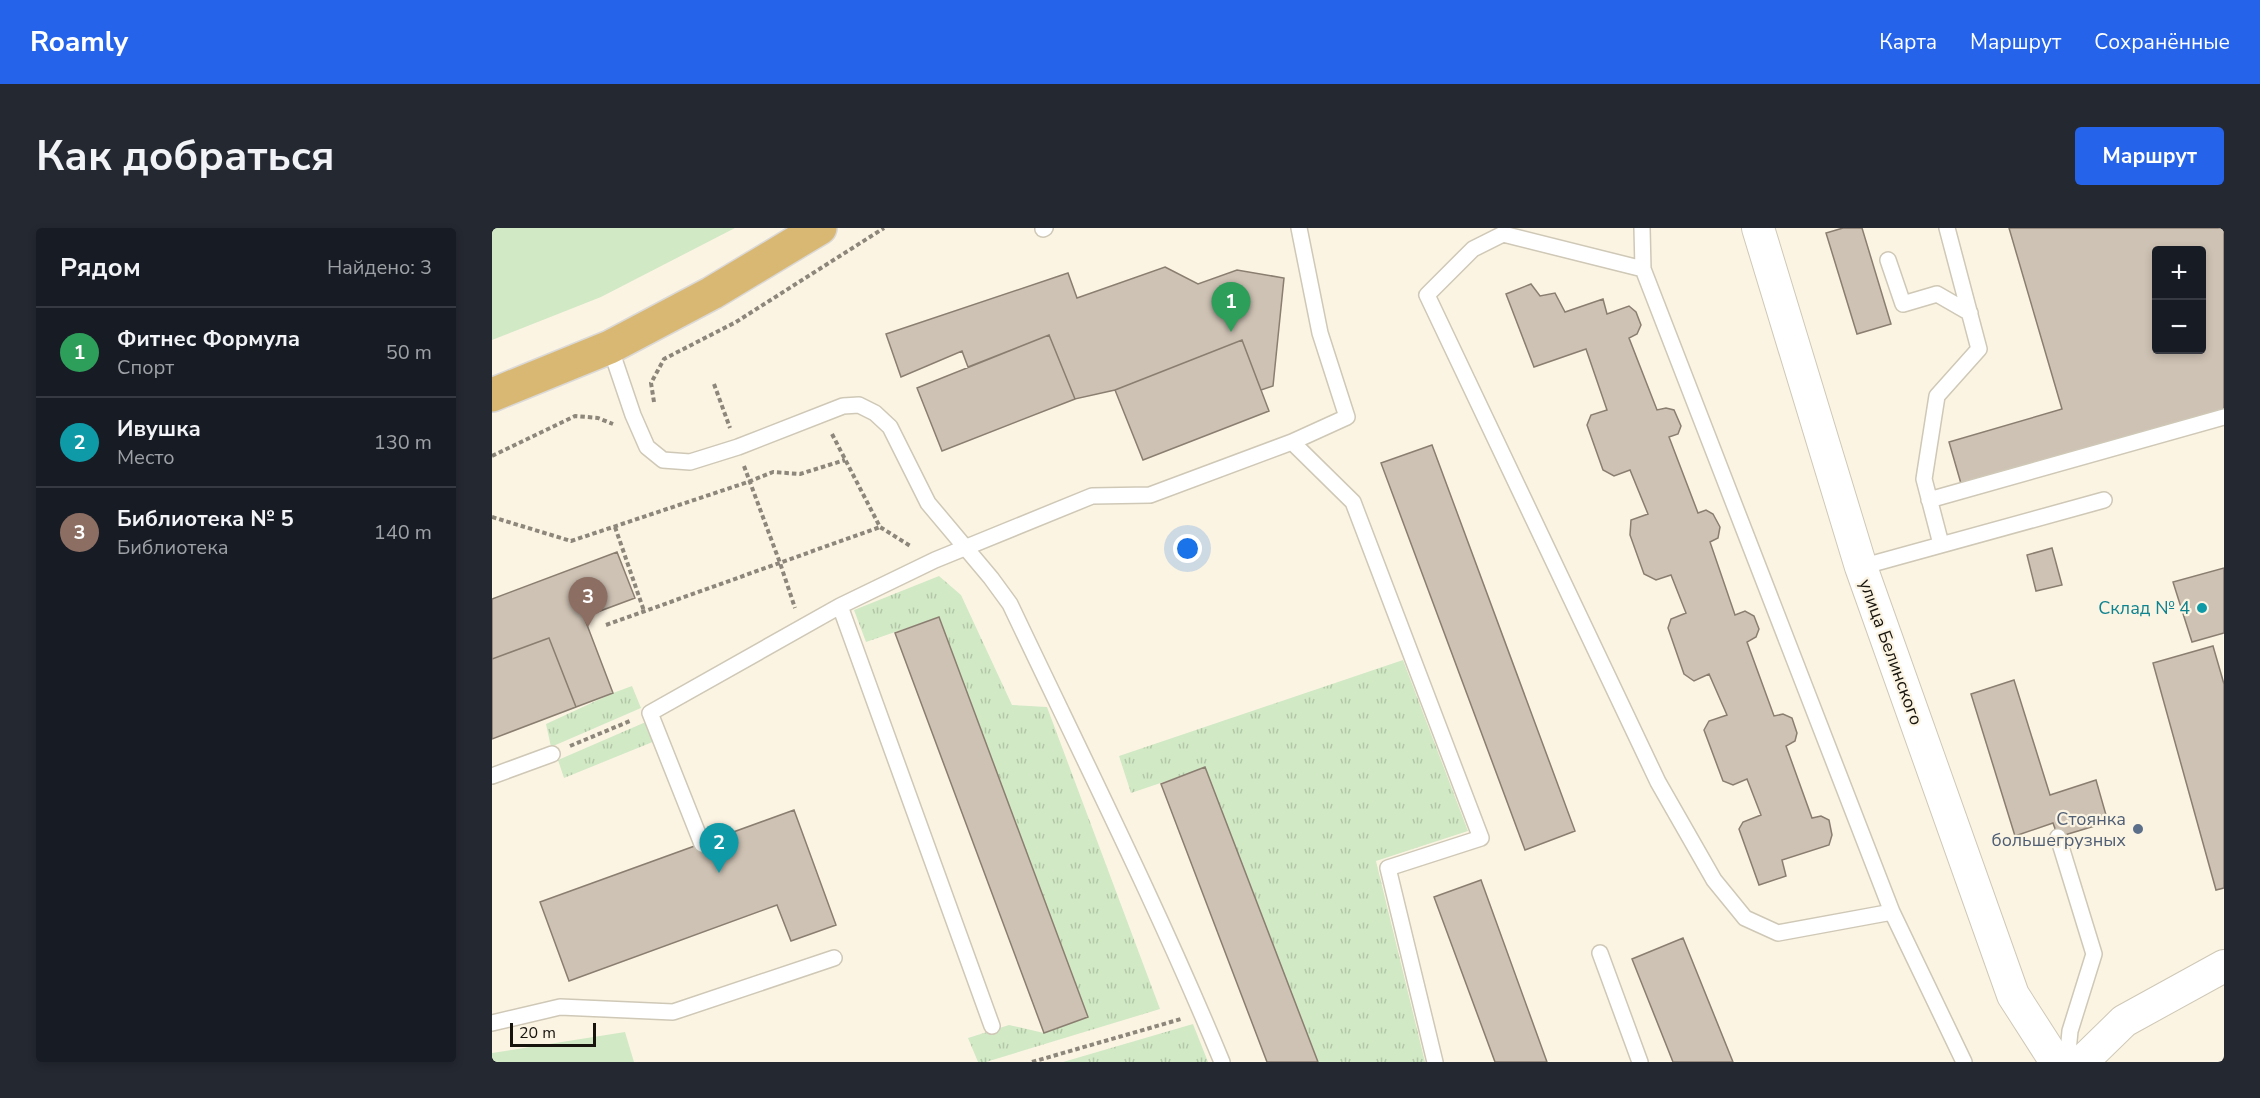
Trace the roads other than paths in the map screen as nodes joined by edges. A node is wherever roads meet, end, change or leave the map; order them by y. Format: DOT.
graph roads {
  1 [pos="820,228"];
  2 [pos="1299,228"];
  3 [pos="1642,228"];
  4 [pos="1758,228"];
  5 [pos="1947,228"];
  6 [pos="1888,260"];
  7 [pos="1643,269"];
  8 [pos="1970,313"];
  9 [pos="610,347"];
  10 [pos="492,395"];
  11 [pos="2224,417"];
  12 [pos="1292,442"];
  13 [pos="1929,500"];
  14 [pos="2104,500"];
  15 [pos="1941,544"];
  16 [pos="966,549"];
  17 [pos="1861,567"];
  18 [pos="840,606"];
  19 [pos="552,754"];
  20 [pos="492,776"];
  21 [pos="2058,837"];
  22 [pos="702,844"];
  23 [pos="1892,912"];
  24 [pos="1600,953"];
  25 [pos="834,958"];
  26 [pos="2224,966"];
  27 [pos="492,1023"];
  28 [pos="992,1026"];
  29 [pos="1222,1062"];
  30 [pos="1435,1062"];
  31 [pos="1640,1062"];
  32 [pos="1964,1062"];
  33 [pos="2056,1062"];
  34 [pos="2067,1062"];
  35 [pos="2082,1062"];
  1 -- 9 [label="main road"];
  2 -- 12 [label="lane"];
  3 -- 7 [label="lane"];
  4 -- 17 [label="street, улица Белинского"];
  5 -- 8 [label="lane"];
  6 -- 8 [label="lane"];
  7 -- 23 [label="lane"];
  7 -- 23 [label="lane"];
  8 -- 13 [label="lane"];
  9 -- 10 [label="main road"];
  9 -- 16 [label="lane"];
  11 -- 13 [label="lane"];
  12 -- 16 [label="lane"];
  12 -- 30 [label="lane"];
  13 -- 15 [label="lane"];
  14 -- 15 [label="lane"];
  15 -- 17 [label="lane"];
  16 -- 18 [label="lane"];
  16 -- 29 [label="lane"];
  17 -- 33 [label="street, улица Белинского"];
  18 -- 22 [label="lane"];
  18 -- 28 [label="lane"];
  19 -- 20 [label="lane"];
  21 -- 34 [label="lane"];
  23 -- 32 [label="lane"];
  24 -- 31 [label="lane"];
  25 -- 27 [label="lane"];
  26 -- 35 [label="street"];
}
